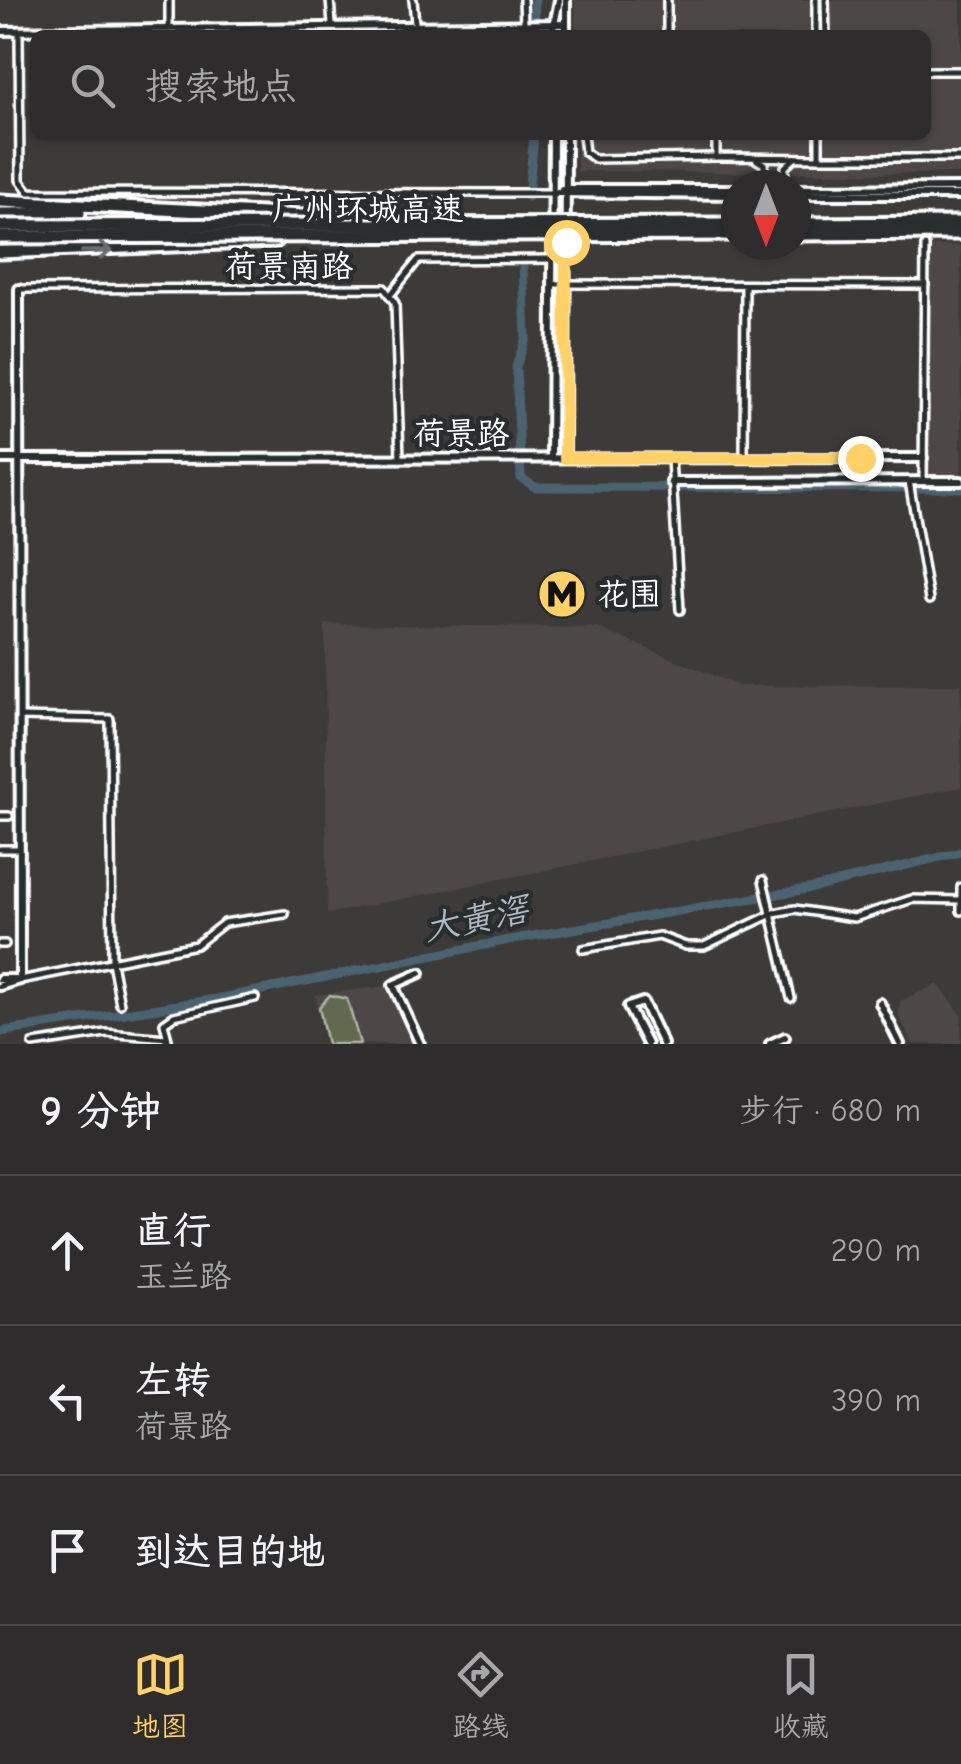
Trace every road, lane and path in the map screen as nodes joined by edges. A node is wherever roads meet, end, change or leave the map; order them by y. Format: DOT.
graph roads {
  1 [pos="168,0"];
  2 [pos="330,0"];
  3 [pos="413,0"];
  4 [pos="524,0"];
  5 [pos="563,0"];
  6 [pos="667,0"];
  7 [pos="816,0"];
  8 [pos="826,0"];
  9 [pos="414,23"];
  10 [pos="525,23"];
  11 [pos="562,23"];
  12 [pos="332,24"];
  13 [pos="169,26"];
  14 [pos="19,30"];
  15 [pos="556,30"];
  16 [pos="564,30"];
  17 [pos="667,30"];
  18 [pos="816,30"];
  19 [pos="826,30"];
  20 [pos="0,31"];
  21 [pos="931,71"];
  22 [pos="961,71"];
  23 [pos="553,140"];
  24 [pos="566,140"];
  25 [pos="584,140"];
  26 [pos="716,140"];
  27 [pos="819,140"];
  28 [pos="716,157"];
  29 [pos="750,158"];
  30 [pos="799,158"];
  31 [pos="819,158"];
  32 [pos="961,158"];
  33 [pos="764,170"];
  34 [pos="785,170"];
  35 [pos="565,192"];
  36 [pos="721,192"];
  37 [pos="811,192"];
  38 [pos="961,192"];
  39 [pos="553,193"];
  40 [pos="0,201"];
  41 [pos="238,213"];
  42 [pos="0,214"];
  43 [pos="961,223"];
  44 [pos="721,224"];
  45 [pos="811,224"];
  46 [pos="0,226"];
  47 [pos="482,226"];
  48 [pos="961,233"];
  49 [pos="721,234"];
  50 [pos="811,234"];
  51 [pos="0,237"];
  52 [pos="432,237"];
  53 [pos="925,246"];
  54 [pos="0,255"];
  55 [pos="552,259"];
  56 [pos="567,283"];
  57 [pos="552,284"];
  58 [pos="744,285"];
  59 [pos="925,285"];
  60 [pos="20,289"];
  61 [pos="392,294"];
  62 [pos="551,458"];
  63 [pos="565,458"];
  64 [pos="671,458"];
  65 [pos="744,458"];
  66 [pos="923,458"];
  67 [pos="0,459"];
  68 [pos="21,459"];
  69 [pos="400,459"];
  70 [pos="909,481"];
  71 [pos="923,481"];
  72 [pos="961,481"];
  73 [pos="672,482"];
  74 [pos="930,600"];
  75 [pos="680,610"];
  76 [pos="20,717"];
  77 [pos="0,816"];
  78 [pos="9,816"];
  79 [pos="0,848"];
  80 [pos="20,848"];
  81 [pos="763,880"];
  82 [pos="961,887"];
  83 [pos="959,900"];
  84 [pos="961,911"];
  85 [pos="285,914"];
  86 [pos="770,915"];
  87 [pos="583,949"];
  88 [pos="112,962"];
  89 [pos="420,972"];
  90 [pos="20,980"];
  91 [pos="0,982"];
  92 [pos="255,998"];
  93 [pos="792,998"];
  94 [pos="880,1003"];
  95 [pos="120,1004"];
  96 [pos="785,1037"];
  97 [pos="168,1041"];
  98 [pos="33,1044"];
  99 [pos="420,1044"];
  100 [pos="646,1044"];
  101 [pos="664,1044"];
  102 [pos="770,1044"];
  103 [pos="900,1044"];
  1 -- 13 [label="street"];
  2 -- 12 [label="street"];
  3 -- 9 [label="street"];
  4 -- 10 [label="street"];
  5 -- 11 [label="street"];
  6 -- 17 [label="street"];
  7 -- 18 [label="street"];
  8 -- 19 [label="street"];
  9 -- 10 [label="street"];
  9 -- 12 [label="street"];
  10 -- 11 [label="street"];
  11 -- 15 [label="street"];
  11 -- 16 [label="street"];
  12 -- 13 [label="street"];
  13 -- 14 [label="street"];
  14 -- 20 [label="street"];
  14 -- 39 [label="street"];
  21 -- 22 [label="street"];
  23 -- 39 [label="street"];
  24 -- 35 [label="street"];
  25 -- 28 [label="street"];
  26 -- 28 [label="street"];
  27 -- 31 [label="street"];
  28 -- 29 [label="street"];
  29 -- 30 [label="street"];
  29 -- 33 [label="street"];
  30 -- 31 [label="street"];
  30 -- 34 [label="street"];
  31 -- 32 [label="street"];
  35 -- 36 [label="street"];
  35 -- 39 [label="street"];
  35 -- 56 [label="street"];
  37 -- 38 [label="street"];
  39 -- 55 [label="street"];
  40 -- 41 [label="highway"];
  41 -- 42 [label="highway"];
  41 -- 47 [label="highway, bridge"];
  43 -- 45 [label="highway"];
  44 -- 47 [label="highway, 广州环城高速, bridge"];
  46 -- 47 [label="highway, 广州环城高速, bridge"];
  48 -- 50 [label="highway"];
  49 -- 52 [label="highway, 广州环城高速, bridge"];
  51 -- 52 [label="highway, 广州环城高速, bridge"];
  54 -- 52 [label="highway, one-way, bridge"];
  53 -- 59 [label="street"];
  55 -- 57 [label="street"];
  55 -- 61 [label="street"];
  56 -- 57 [label="street"];
  56 -- 58 [label="street"];
  56 -- 63 [label="street"];
  57 -- 62 [label="street"];
  58 -- 59 [label="street"];
  58 -- 65 [label="street"];
  59 -- 66 [label="street"];
  60 -- 61 [label="street, 荷景南路"];
  60 -- 68 [label="street"];
  61 -- 69 [label="street, 荷景南路"];
  62 -- 63 [label="street, 荷景路"];
  62 -- 69 [label="street, 荷景路"];
  63 -- 64 [label="street, 荷景路"];
  64 -- 65 [label="street, 荷景路"];
  64 -- 73 [label="street"];
  65 -- 66 [label="street, 荷景路"];
  66 -- 71 [label="street"];
  67 -- 68 [label="street, 荷景路"];
  68 -- 69 [label="street, 荷景路"];
  68 -- 76 [label="street"];
  70 -- 71 [label="street"];
  70 -- 73 [label="street"];
  70 -- 74 [label="street"];
  71 -- 72 [label="street"];
  73 -- 75 [label="street"];
  76 -- 80 [label="street"];
  76 -- 88 [label="street"];
  77 -- 78 [label="street"];
  79 -- 80 [label="street"];
  80 -- 90 [label="street"];
  81 -- 86 [label="street"];
  82 -- 83 [label="street"];
  83 -- 84 [label="street"];
  83 -- 86 [label="street"];
  85 -- 88 [label="street"];
  86 -- 87 [label="street"];
  86 -- 93 [label="street"];
  88 -- 90 [label="street"];
  88 -- 95 [label="street"];
  89 -- 99 [label="street"];
  90 -- 91 [label="street"];
  92 -- 97 [label="street"];
  94 -- 103 [label="street"];
  96 -- 102 [label="street"];
  97 -- 98 [label="street"];
  100 -- 101 [label="street"];
}
